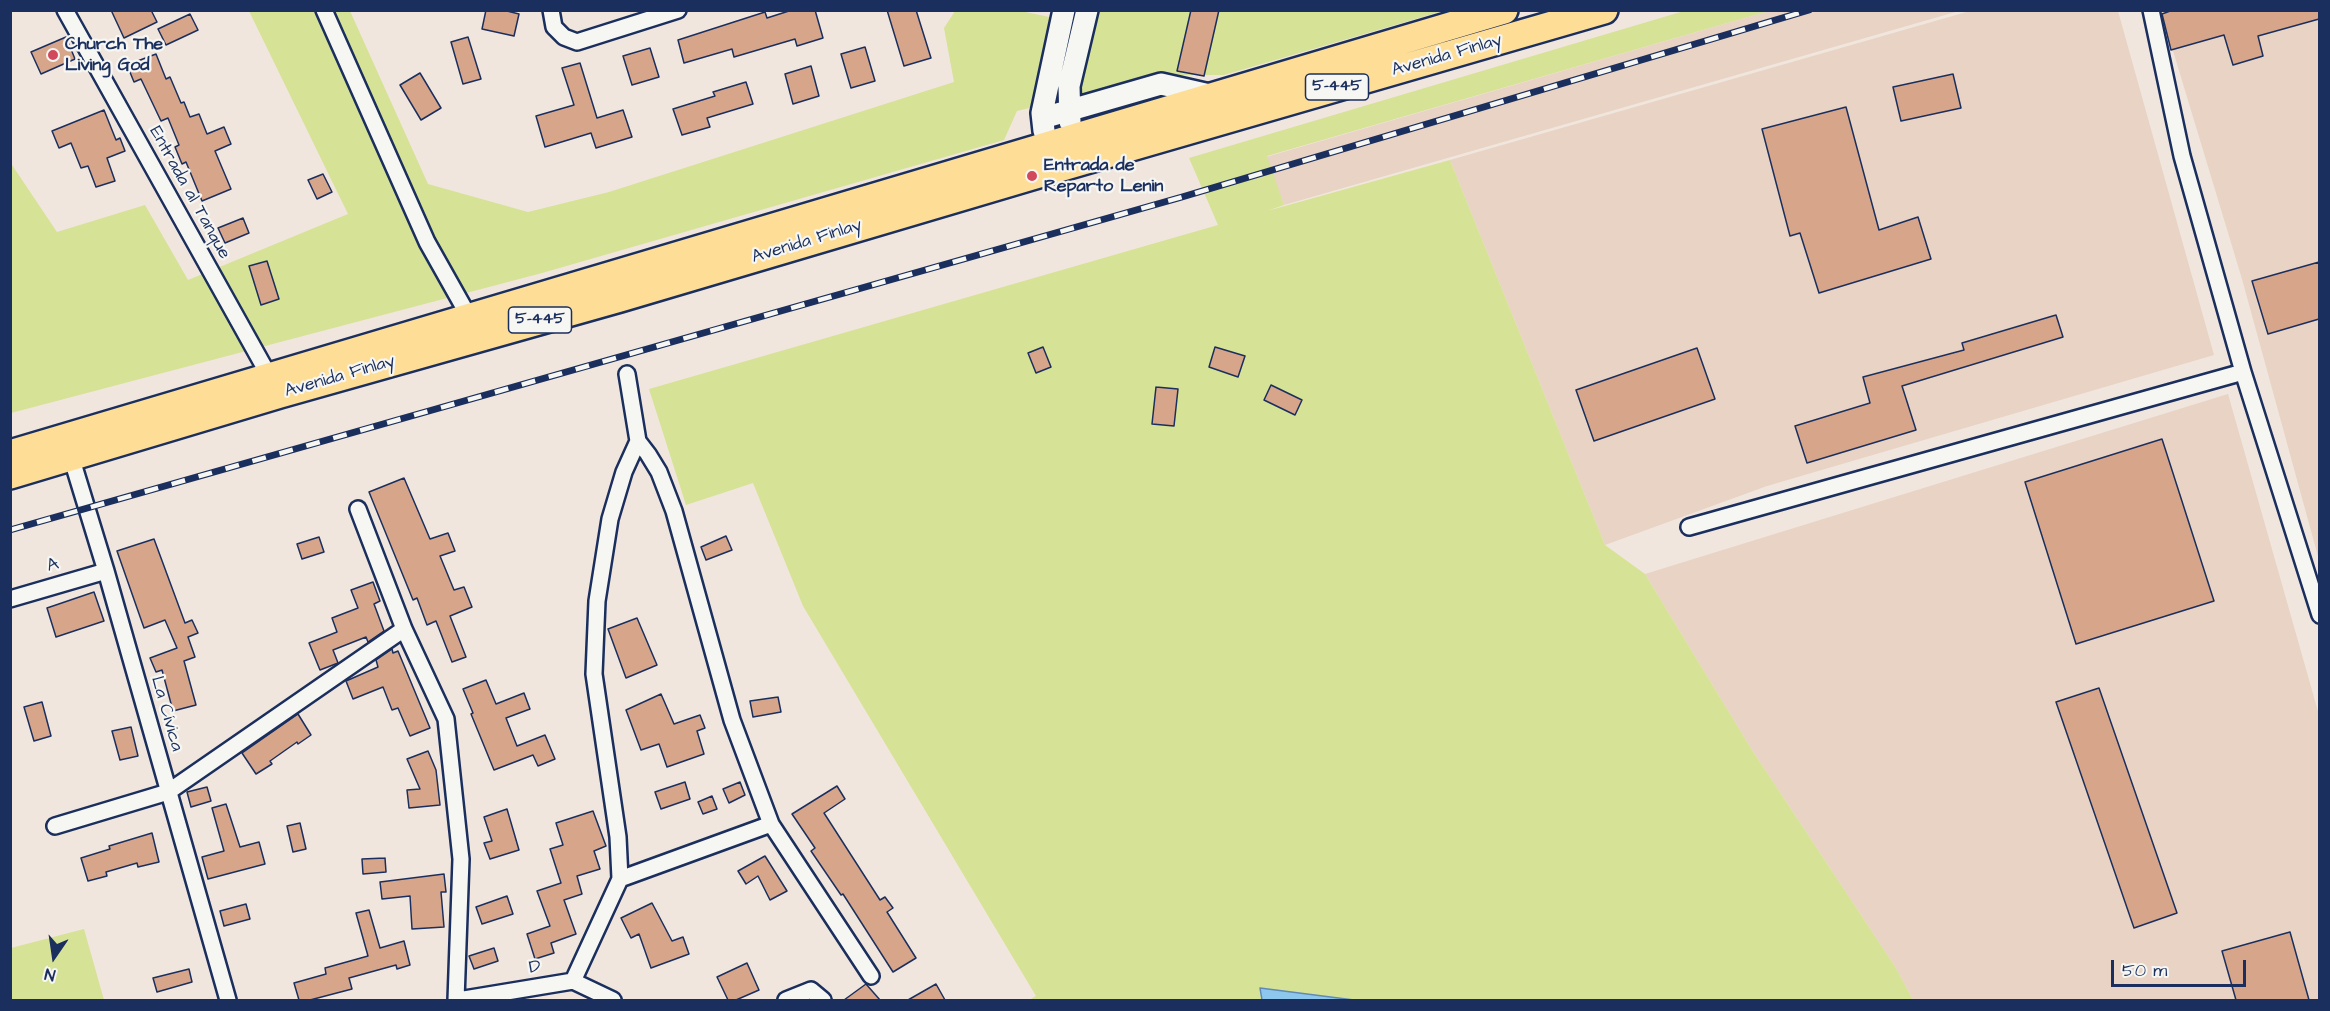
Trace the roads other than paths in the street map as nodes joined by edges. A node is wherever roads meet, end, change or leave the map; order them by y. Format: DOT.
graph roads {
  1 [pos="65,10"];
  2 [pos="324,10"];
  3 [pos="551,10"];
  4 [pos="678,10"];
  5 [pos="1064,10"];
  6 [pos="1087,10"];
  7 [pos="1504,10"];
  8 [pos="1604,10"];
  9 [pos="2151,10"];
  10 [pos="1214,96"];
  11 [pos="1069,110"];
  12 [pos="1043,118"];
  13 [pos="1072,138"];
  14 [pos="1046,146"];
  15 [pos="1069,165"];
  16 [pos="475,327"];
  17 [pos="2243,372"];
  18 [pos="627,374"];
  19 [pos="275,385"];
  20 [pos="638,441"];
  21 [pos="68,448"];
  22 [pos="10,454"];
  23 [pos="10,475"];
  24 [pos="358,509"];
  25 [pos="1689,526"];
  26 [pos="106,571"];
  27 [pos="10,599"];
  28 [pos="2319,615"];
  29 [pos="404,629"];
  30 [pos="168,792"];
  31 [pos="771,824"];
  32 [pos="55,826"];
  33 [pos="620,879"];
  34 [pos="871,976"];
  35 [pos="573,981"];
  36 [pos="558,984"];
  37 [pos="228,1000"];
  38 [pos="457,1000"];
  39 [pos="555,1000"];
  40 [pos="614,1000"];
  41 [pos="786,1000"];
  42 [pos="823,1000"];
  1 -- 19 [label="street, Entrada al Tanque"];
  2 -- 16 [label="street"];
  3 -- 4 [label="street"];
  5 -- 12 [label="street"];
  6 -- 11 [label="street"];
  7 -- 10 [label="highway, Avenida Finlay / 5-445"];
  8 -- 15 [label="highway, Avenida Finlay / 5-445"];
  9 -- 17 [label="street"];
  10 -- 11 [label="street"];
  10 -- 13 [label="highway, Avenida Finlay / 5-445"];
  11 -- 12 [label="street"];
  11 -- 13 [label="street"];
  12 -- 14 [label="street"];
  13 -- 14 [label="highway, Avenida Finlay / 5-445"];
  13 -- 15 [label="street"];
  14 -- 15 [label="street"];
  14 -- 16 [label="highway, Avenida Finlay / 5-445"];
  15 -- 16 [label="highway, Avenida Finlay / 5-445"];
  16 -- 19 [label="highway, Avenida Finlay / 5-445"];
  17 -- 25 [label="street"];
  17 -- 28 [label="street"];
  18 -- 20 [label="street"];
  19 -- 21 [label="highway, Avenida Finlay / 5-445"];
  20 -- 31 [label="street"];
  20 -- 33 [label="street"];
  21 -- 22 [label="highway, Avenida Finlay / 5-445"];
  21 -- 23 [label="highway, Avenida Finlay / 5-445"];
  21 -- 26 [label="street, La Cívica"];
  24 -- 29 [label="street"];
  26 -- 27 [label="street, A"];
  26 -- 30 [label="street, La Cívica"];
  29 -- 30 [label="street"];
  29 -- 38 [label="street"];
  30 -- 32 [label="street"];
  30 -- 37 [label="street, La Cívica"];
  31 -- 33 [label="street"];
  31 -- 34 [label="street"];
  33 -- 35 [label="street"];
  35 -- 36 [label="street, D"];
  35 -- 40 [label="street"];
  36 -- 38 [label="street, D"];
  36 -- 39 [label="street"];
  41 -- 42 [label="street"];
}
